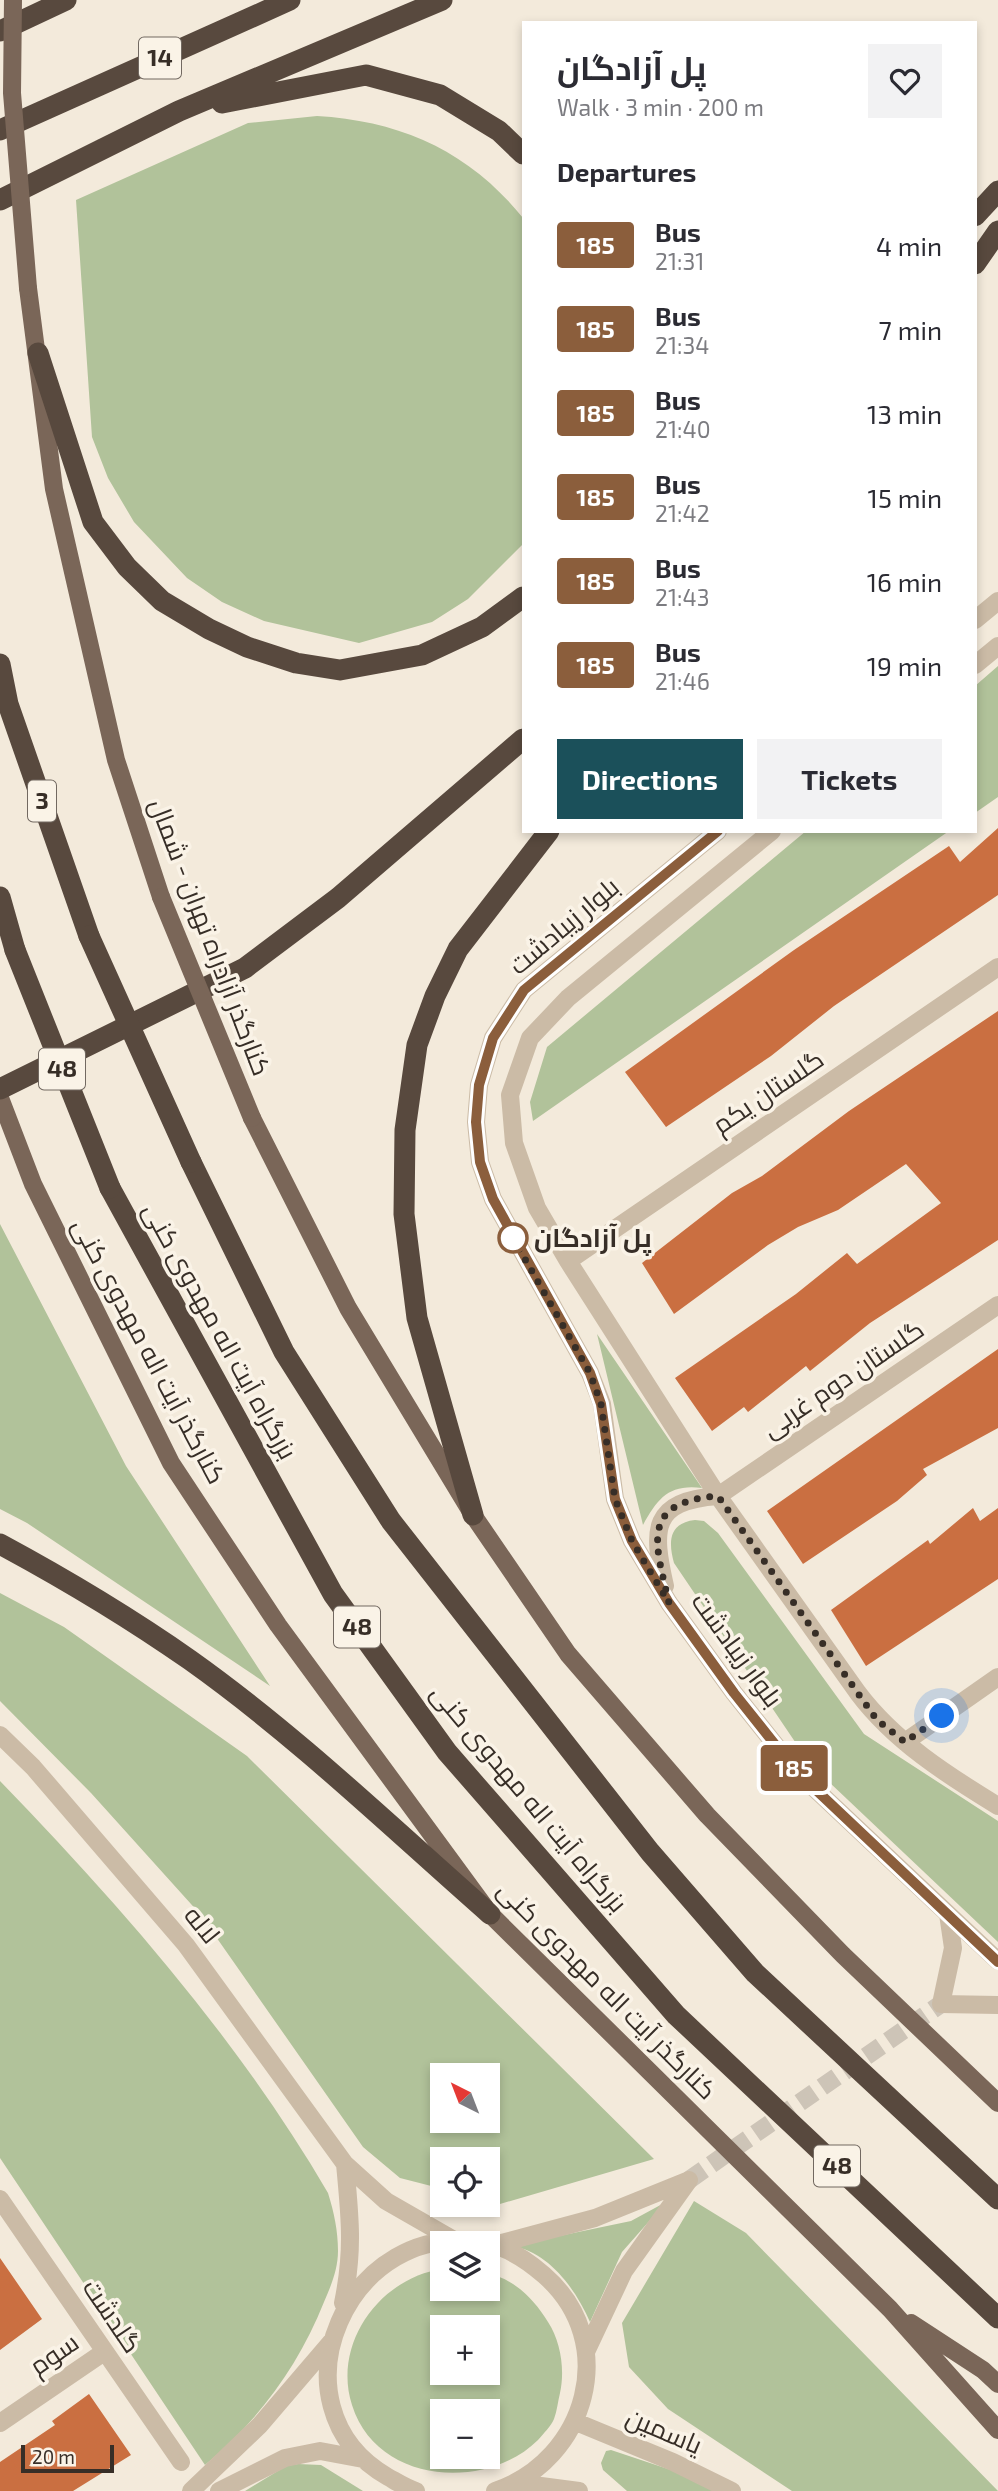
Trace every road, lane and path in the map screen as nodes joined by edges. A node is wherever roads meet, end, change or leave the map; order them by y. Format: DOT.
graph roads {
  1 [pos="13,0"];
  2 [pos="66,0"];
  3 [pos="290,0"];
  4 [pos="442,0"];
  5 [pos="0,31"];
  6 [pos="179,111"];
  7 [pos="0,130"];
  8 [pos="522,153"];
  9 [pos="998,191"];
  10 [pos="0,200"];
  11 [pos="977,214"];
  12 [pos="998,231"];
  13 [pos="977,261"];
  14 [pos="38,353"];
  15 [pos="522,598"];
  16 [pos="998,601"];
  17 [pos="977,618"];
  18 [pos="998,646"];
  19 [pos="977,663"];
  20 [pos="0,664"];
  21 [pos="522,740"];
  22 [pos="547,833"];
  23 [pos="716,833"];
  24 [pos="770,833"];
  25 [pos="0,897"];
  26 [pos="998,967"];
  27 [pos="0,1089"];
  28 [pos="0,1098"];
  29 [pos="568,1261"];
  30 [pos="998,1305"];
  31 [pos="718,1496"];
  32 [pos="473,1515"];
  33 [pos="0,1544"];
  34 [pos="669,1603"];
  35 [pos="998,1677"];
  36 [pos="0,1735"];
  37 [pos="905,1742"];
  38 [pos="998,1806"];
  39 [pos="490,1914"];
  40 [pos="948,1914"];
  41 [pos="998,1962"];
  42 [pos="998,2006"];
  43 [pos="998,2103"];
  44 [pos="345,2164"];
  45 [pos="0,2199"];
  46 [pos="998,2199"];
  47 [pos="438,2231"];
  48 [pos="500,2242"];
  49 [pos="430,2244"];
  50 [pos="500,2248"];
  51 [pos="890,2309"];
  52 [pos="341,2311"];
  53 [pos="998,2318"];
  54 [pos="331,2342"];
  55 [pos="104,2352"];
  56 [pos="586,2352"];
  57 [pos="998,2384"];
  58 [pos="576,2422"];
  59 [pos="0,2423"];
  60 [pos="998,2430"];
  61 [pos="363,2459"];
  62 [pos="181,2462"];
  63 [pos="518,2483"];
  64 [pos="191,2491"];
  65 [pos="219,2491"];
  66 [pos="416,2491"];
  67 [pos="495,2491"];
  68 [pos="579,2491"];
  69 [pos="732,2491"];
  1 -- 14 [label="main road, کنارگذر آزادراه تهران - شمال, bridge"];
  2 -- 5 [label="highway"];
  3 -- 7 [label="highway, 14"];
  4 -- 6 [label="highway"];
  6 -- 8 [label="highway"];
  6 -- 10 [label="highway"];
  9 -- 11 [label="highway"];
  12 -- 13 [label="highway"];
  14 -- 15 [label="highway"];
  14 -- 32 [label="main road, کنارگذر آزادراه تهران - شمال, bridge"];
  16 -- 17 [label="street"];
  18 -- 19 [label="street"];
  20 -- 46 [label="highway, بزرگراه آیت اله مهدوی کنی / 3, bridge"];
  21 -- 27 [label="highway"];
  22 -- 32 [label="highway"];
  23 -- 34 [label="street, بلوار زیبادشت"];
  24 -- 29 [label="street"];
  25 -- 53 [label="highway, بزرگراه آیت اله مهدوی کنی / 48, bridge"];
  26 -- 29 [label="street, گلستان یکم"];
  28 -- 39 [label="main road, کنارگذر آیت اله مهدوی کنی"];
  29 -- 31 [label="street"];
  30 -- 31 [label="street, گلستان دوم غربی"];
  31 -- 34 [label="street"];
  31 -- 37 [label="street"];
  32 -- 43 [label="main road"];
  33 -- 39 [label="highway"];
  34 -- 40 [label="street, بلوار زیبادشت"];
  35 -- 37 [label="street"];
  36 -- 44 [label="street, لاله"];
  37 -- 38 [label="street"];
  39 -- 51 [label="main road, کنارگذر آیت اله مهدوی کنی"];
  40 -- 41 [label="street, بلوار زیبادشت"];
  40 -- 42 [label="street"];
  44 -- 47 [label="street, لاله"];
  44 -- 52 [label="street"];
  45 -- 55 [label="street, گلدشت"];
  48 -- 56 [label="street"];
  49 -- 52 [label="street"];
  50 -- 56 [label="street"];
  51 -- 57 [label="main road"];
  51 -- 60 [label="main road, کنارگذر آیت اله مهدوی کنی"];
  52 -- 54 [label="street"];
  54 -- 61 [label="street"];
  54 -- 64 [label="street"];
  55 -- 59 [label="street, سوم"];
  55 -- 62 [label="street, گلدشت"];
  56 -- 58 [label="street"];
  58 -- 63 [label="street"];
  58 -- 69 [label="street, یاسمین"];
  61 -- 65 [label="street"];
  61 -- 66 [label="street"];
  63 -- 67 [label="street"];
  63 -- 68 [label="street"];
}
